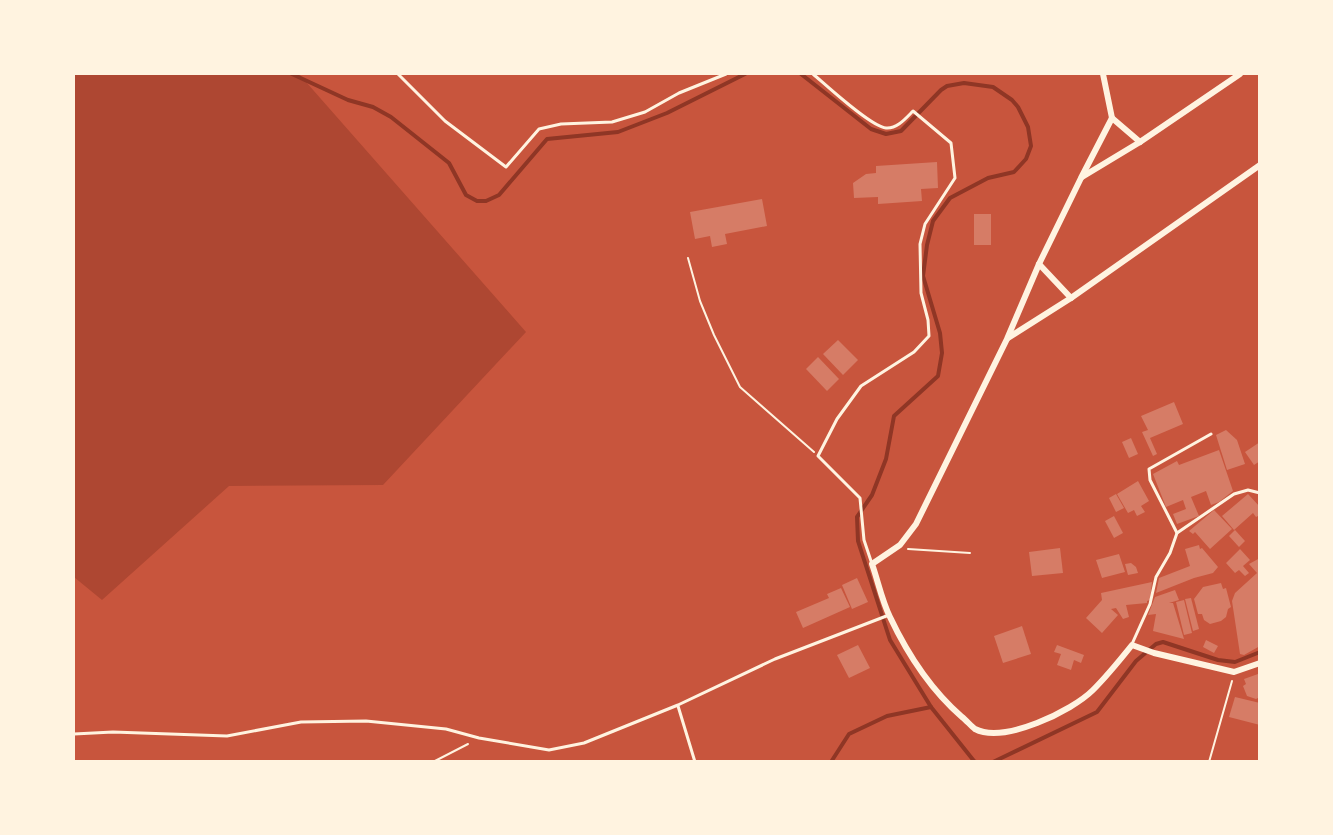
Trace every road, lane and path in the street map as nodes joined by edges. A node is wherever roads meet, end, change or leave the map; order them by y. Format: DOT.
graph roads {
  1 [pos="398,74"];
  2 [pos="726,74"];
  3 [pos="813,74"];
  4 [pos="1103,74"];
  5 [pos="1240,74"];
  6 [pos="1112,118"];
  7 [pos="1140,142"];
  8 [pos="1260,165"];
  9 [pos="1081,178"];
  10 [pos="688,258"];
  11 [pos="1040,264"];
  12 [pos="1071,298"];
  13 [pos="1007,339"];
  14 [pos="1211,434"];
  15 [pos="818,456"];
  16 [pos="1260,493"];
  17 [pos="1177,533"];
  18 [pos="900,545"];
  19 [pos="970,553"];
  20 [pos="872,564"];
  21 [pos="889,615"];
  22 [pos="1134,646"];
  23 [pos="1260,663"];
  24 [pos="1234,672"];
  25 [pos="678,705"];
  26 [pos="74,734"];
  27 [pos="479,738"];
  28 [pos="433,762"];
  29 [pos="695,762"];
  30 [pos="1209,762"];
  1 -- 2 [label="lane"];
  3 -- 15 [label="lane"];
  4 -- 6 [label="street"];
  5 -- 7 [label="street"];
  6 -- 7 [label="street"];
  6 -- 9 [label="street"];
  7 -- 9 [label="street"];
  8 -- 12 [label="street"];
  9 -- 11 [label="street"];
  10 -- 15 [label="path"];
  11 -- 12 [label="street"];
  11 -- 13 [label="street"];
  12 -- 13 [label="street"];
  13 -- 18 [label="street"];
  14 -- 17 [label="lane"];
  15 -- 20 [label="lane"];
  16 -- 17 [label="lane"];
  17 -- 22 [label="lane"];
  18 -- 19 [label="path"];
  18 -- 20 [label="street"];
  20 -- 21 [label="street"];
  21 -- 22 [label="street"];
  21 -- 25 [label="lane"];
  22 -- 24 [label="street"];
  23 -- 24 [label="street"];
  24 -- 30 [label="path"];
  25 -- 27 [label="lane"];
  25 -- 29 [label="lane"];
  26 -- 27 [label="lane"];
  27 -- 28 [label="path"];
}
